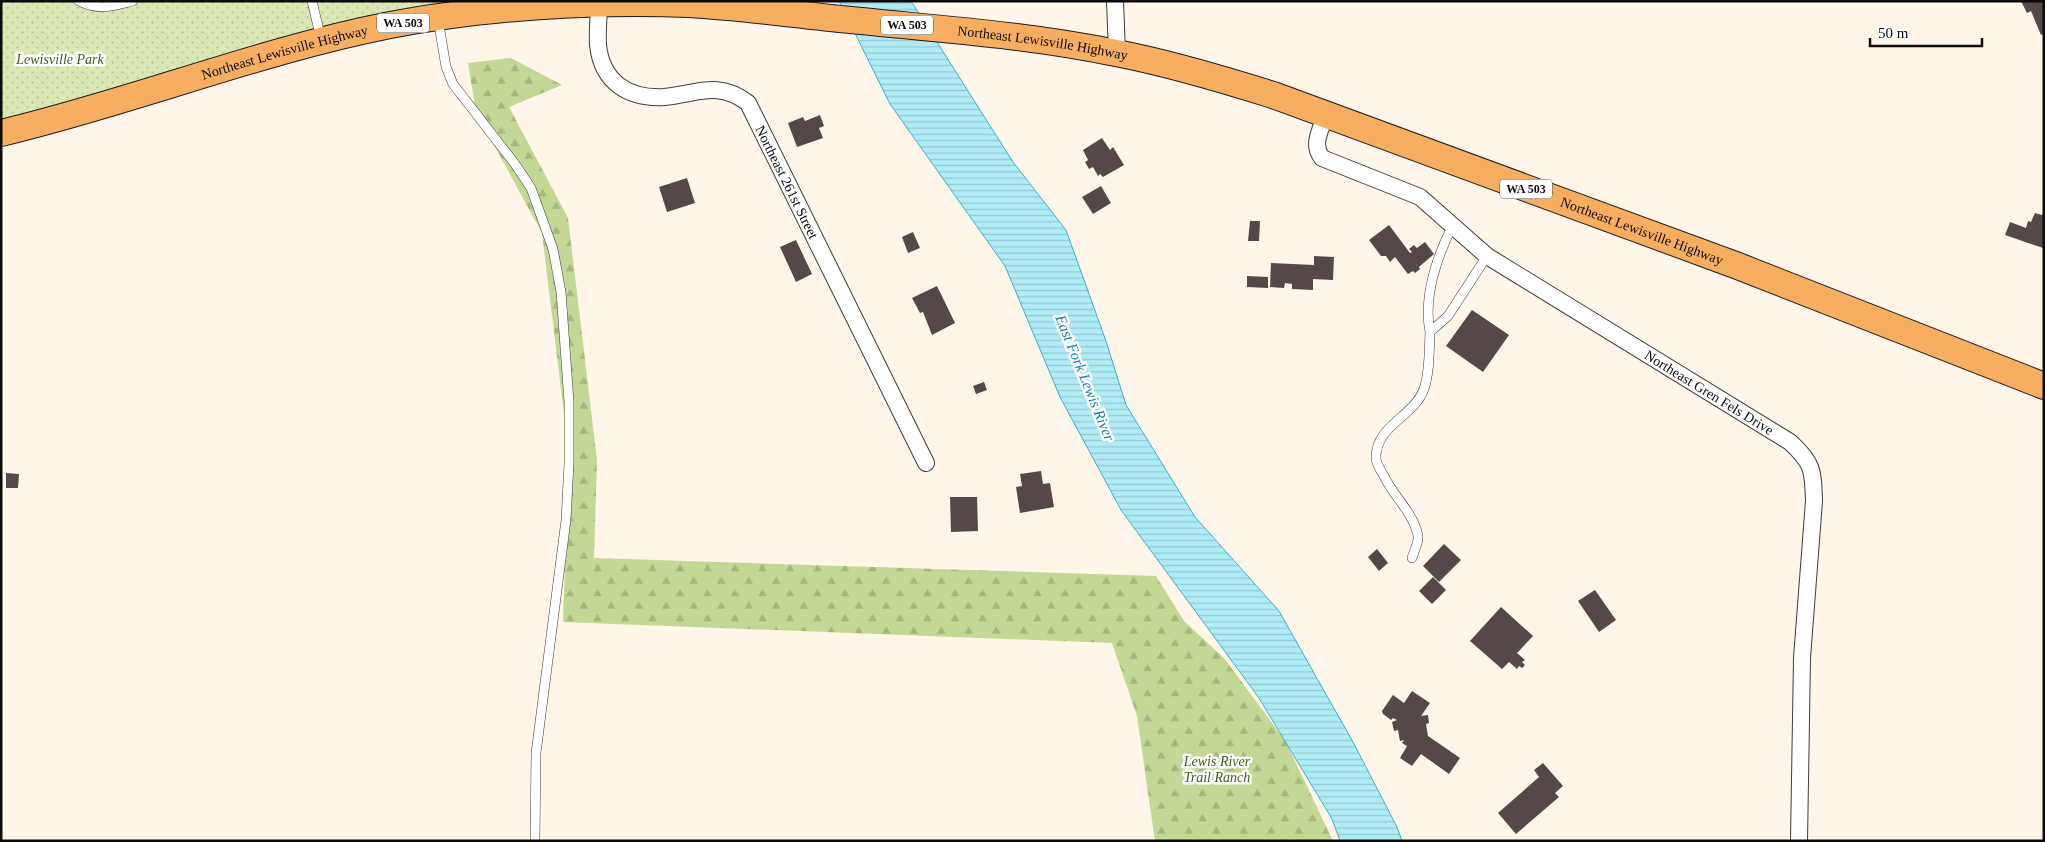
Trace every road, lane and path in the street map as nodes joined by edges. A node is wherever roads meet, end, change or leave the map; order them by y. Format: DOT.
graph roads {
  1 [pos="79,1"];
  2 [pos="133,1"];
  3 [pos="312,1"];
  4 [pos="1115,1"];
  5 [pos="600,3"];
  6 [pos="438,18"];
  7 [pos="321,40"];
  8 [pos="1117,53"];
  9 [pos="1326,114"];
  10 [pos="1,133"];
  11 [pos="1453,225"];
  12 [pos="1487,256"];
  13 [pos="1430,332"];
  14 [pos="2044,386"];
  15 [pos="926,463"];
  16 [pos="1412,558"];
  17 [pos="535,841"];
  18 [pos="1799,841"];
  1 -- 2 [label="lane"];
  3 -- 7 [label="lane"];
  4 -- 8 [label="street"];
  5 -- 6 [label="main road, Northeast Lewisville Highway / WA 503"];
  5 -- 8 [label="main road, Northeast Lewisville Highway / WA 503"];
  5 -- 15 [label="street, Northeast 261st Street"];
  6 -- 7 [label="main road, Northeast Lewisville Highway / WA 503"];
  6 -- 17 [label="lane"];
  7 -- 10 [label="main road, Northeast Lewisville Highway / WA 503"];
  8 -- 9 [label="main road, Northeast Lewisville Highway / WA 503"];
  9 -- 11 [label="street, Northeast Gren Fels Drive"];
  9 -- 14 [label="main road, Northeast Lewisville Highway / WA 503"];
  11 -- 12 [label="street, Northeast Gren Fels Drive"];
  11 -- 13 [label="lane"];
  12 -- 13 [label="lane"];
  12 -- 18 [label="street, Northeast Gren Fels Drive"];
  13 -- 16 [label="lane"];
}
